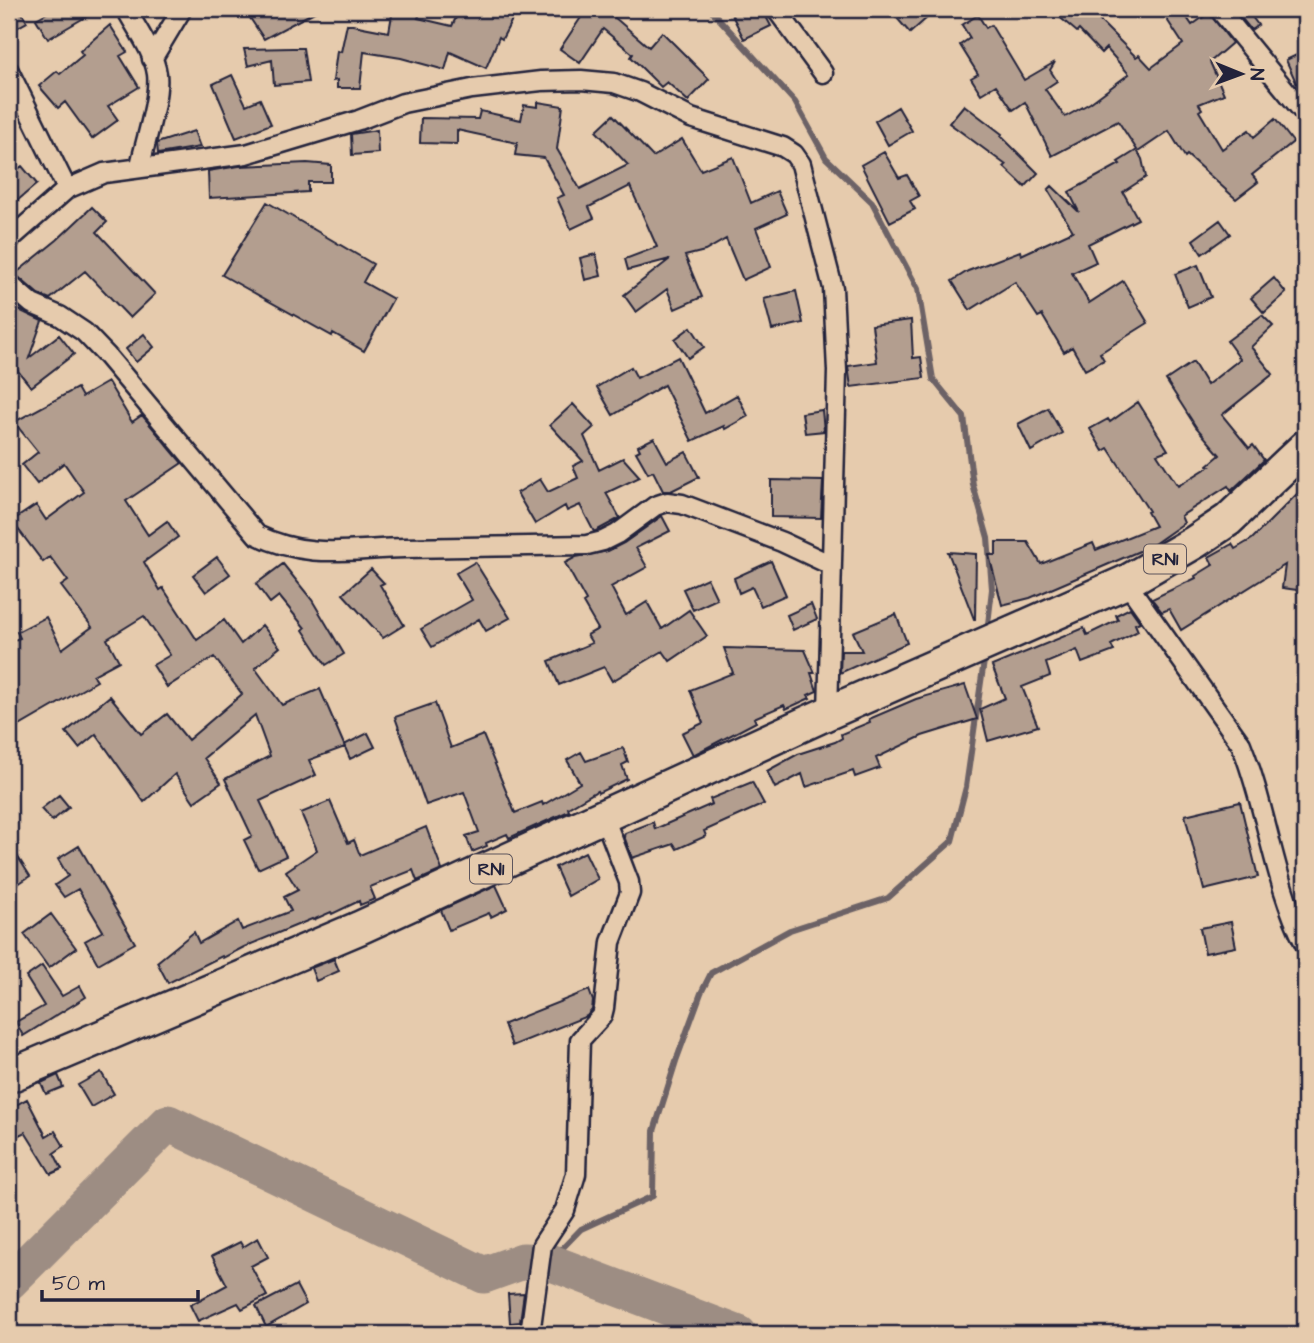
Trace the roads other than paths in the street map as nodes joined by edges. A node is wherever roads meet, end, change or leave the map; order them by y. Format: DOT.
graph roads {
  1 [pos="126,9"];
  2 [pos="183,9"];
  3 [pos="776,9"];
  4 [pos="1219,9"];
  5 [pos="152,59"];
  6 [pos="9,71"];
  7 [pos="823,74"];
  8 [pos="1305,114"];
  9 [pos="140,166"];
  10 [pos="67,189"];
  11 [pos="9,240"];
  12 [pos="9,284"];
  13 [pos="1305,447"];
  14 [pos="831,565"];
  15 [pos="1126,582"];
  16 [pos="828,713"];
  17 [pos="604,817"];
  18 [pos="1305,944"];
  19 [pos="9,1076"];
  20 [pos="530,1334"];
  1 -- 5 [label="street"];
  2 -- 5 [label="street"];
  3 -- 7 [label="street"];
  4 -- 8 [label="street"];
  5 -- 9 [label="street"];
  6 -- 10 [label="street"];
  9 -- 10 [label="street"];
  9 -- 14 [label="street"];
  10 -- 11 [label="street"];
  12 -- 14 [label="street"];
  13 -- 15 [label="highway, RN1"];
  14 -- 16 [label="street"];
  15 -- 16 [label="highway, RN1"];
  15 -- 18 [label="street"];
  16 -- 17 [label="highway, RN1"];
  17 -- 19 [label="highway, RN1"];
  17 -- 20 [label="street"];
}
